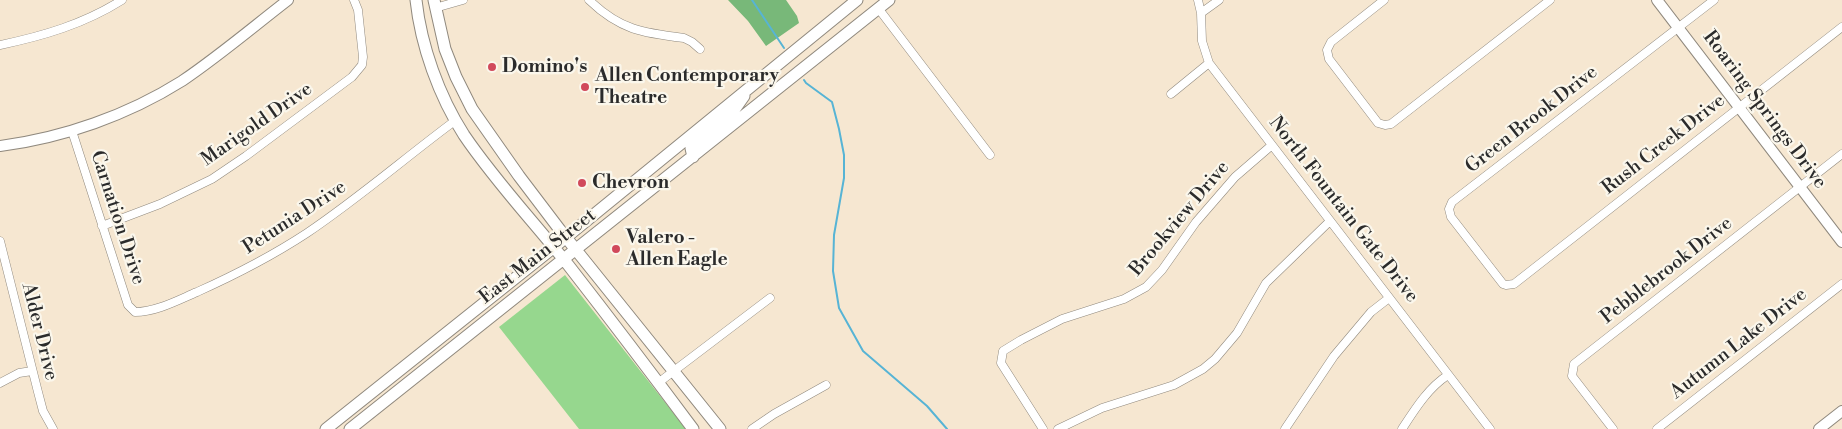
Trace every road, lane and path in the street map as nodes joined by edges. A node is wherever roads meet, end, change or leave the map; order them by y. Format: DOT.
graph roads {
  1 [pos="122,0"];
  2 [pos="288,0"];
  3 [pos="354,0"];
  4 [pos="416,0"];
  5 [pos="463,0"];
  6 [pos="589,0"];
  7 [pos="857,0"];
  8 [pos="888,0"];
  9 [pos="1198,0"];
  10 [pos="1219,0"];
  11 [pos="1384,0"];
  12 [pos="1550,0"];
  13 [pos="1658,0"];
  14 [pos="1714,0"];
  15 [pos="434,4"];
  16 [pos="878,8"];
  17 [pos="1201,13"];
  18 [pos="1842,27"];
  19 [pos="1679,28"];
  20 [pos="0,45"];
  21 [pos="700,49"];
  22 [pos="1210,62"];
  23 [pos="748,88"];
  24 [pos="1171,94"];
  25 [pos="1739,107"];
  26 [pos="472,109"];
  27 [pos="456,120"];
  28 [pos="72,131"];
  29 [pos="682,142"];
  30 [pos="1272,145"];
  31 [pos="0,146"];
  32 [pos="1842,154"];
  33 [pos="990,155"];
  34 [pos="693,157"];
  35 [pos="1800,187"];
  36 [pos="635,203"];
  37 [pos="1330,221"];
  38 [pos="102,226"];
  39 [pos="566,237"];
  40 [pos="0,241"];
  41 [pos="1842,242"];
  42 [pos="553,248"];
  43 [pos="575,249"];
  44 [pos="563,259"];
  45 [pos="1842,284"];
  46 [pos="1506,285"];
  47 [pos="770,298"];
  48 [pos="1389,298"];
  49 [pos="135,312"];
  50 [pos="412,360"];
  51 [pos="32,371"];
  52 [pos="674,371"];
  53 [pos="421,372"];
  54 [pos="1448,375"];
  55 [pos="658,382"];
  56 [pos="0,383"];
  57 [pos="826,385"];
  58 [pos="1842,411"];
  59 [pos="331,427"];
  60 [pos="53,429"];
  61 [pos="350,429"];
  62 [pos="694,429"];
  63 [pos="720,429"];
  64 [pos="752,429"];
  65 [pos="1043,429"];
  66 [pos="1058,429"];
  67 [pos="1285,429"];
  68 [pos="1402,429"];
  69 [pos="1490,429"];
  70 [pos="1613,429"];
  71 [pos="1657,429"];
  72 [pos="1818,429"];
  1 -- 20 [label="street"];
  2 -- 28 [label="street"];
  3 -- 38 [label="street, Marigold Drive"];
  4 -- 27 [label="main road"];
  5 -- 15 [label="street"];
  6 -- 21 [label="street"];
  7 -- 23 [label="main road, East Main Street"];
  8 -- 16 [label="main road, East Main Street"];
  9 -- 17 [label="street, North Fountain Gate Drive"];
  10 -- 17 [label="street"];
  11 -- 12 [label="street"];
  13 -- 19 [label="street, Roaring Springs Drive"];
  14 -- 19 [label="street, Green Brook Drive"];
  15 -- 26 [label="main road"];
  16 -- 33 [label="street"];
  16 -- 34 [label="main road, East Main Street"];
  17 -- 22 [label="street, North Fountain Gate Drive"];
  18 -- 25 [label="street, Rush Creek Drive"];
  19 -- 25 [label="street, Roaring Springs Drive"];
  19 -- 46 [label="street, Green Brook Drive"];
  22 -- 24 [label="street"];
  22 -- 30 [label="street, North Fountain Gate Drive"];
  23 -- 29 [label="main road, East Main Street"];
  23 -- 34 [label="main road"];
  25 -- 35 [label="street, Roaring Springs Drive"];
  25 -- 46 [label="street, Rush Creek Drive"];
  26 -- 27 [label="main road"];
  26 -- 39 [label="main road"];
  27 -- 42 [label="main road"];
  27 -- 49 [label="street, Petunia Drive"];
  28 -- 31 [label="street"];
  28 -- 38 [label="street, Carnation Drive"];
  29 -- 36 [label="main road"];
  29 -- 39 [label="main road, East Main Street"];
  30 -- 37 [label="street, North Fountain Gate Drive"];
  30 -- 65 [label="street, Brookview Drive"];
  32 -- 35 [label="street, Pebblebrook Drive"];
  34 -- 36 [label="main road, East Main Street"];
  35 -- 41 [label="street, Roaring Springs Drive"];
  35 -- 70 [label="street, Pebblebrook Drive"];
  36 -- 43 [label="main road, East Main Street"];
  37 -- 48 [label="street, North Fountain Gate Drive"];
  37 -- 66 [label="street"];
  38 -- 49 [label="street, Carnation Drive"];
  39 -- 42 [label="main road, East Main Street"];
  39 -- 43 [label="main road"];
  40 -- 51 [label="street, Alder Drive"];
  42 -- 44 [label="main road"];
  42 -- 50 [label="main road, East Main Street"];
  43 -- 44 [label="main road, East Main Street"];
  43 -- 52 [label="main road"];
  44 -- 53 [label="main road, East Main Street"];
  44 -- 55 [label="main road"];
  45 -- 71 [label="street, Autumn Lake Drive"];
  47 -- 52 [label="street"];
  48 -- 54 [label="street, North Fountain Gate Drive"];
  48 -- 67 [label="street"];
  50 -- 53 [label="main road"];
  50 -- 59 [label="main road, East Main Street"];
  51 -- 56 [label="street"];
  51 -- 60 [label="street, Alder Drive"];
  52 -- 55 [label="street"];
  52 -- 63 [label="main road"];
  53 -- 61 [label="main road, East Main Street"];
  54 -- 68 [label="street"];
  54 -- 69 [label="street, North Fountain Gate Drive"];
  55 -- 62 [label="main road"];
  57 -- 64 [label="street"];
  58 -- 72 [label="street"];
}
